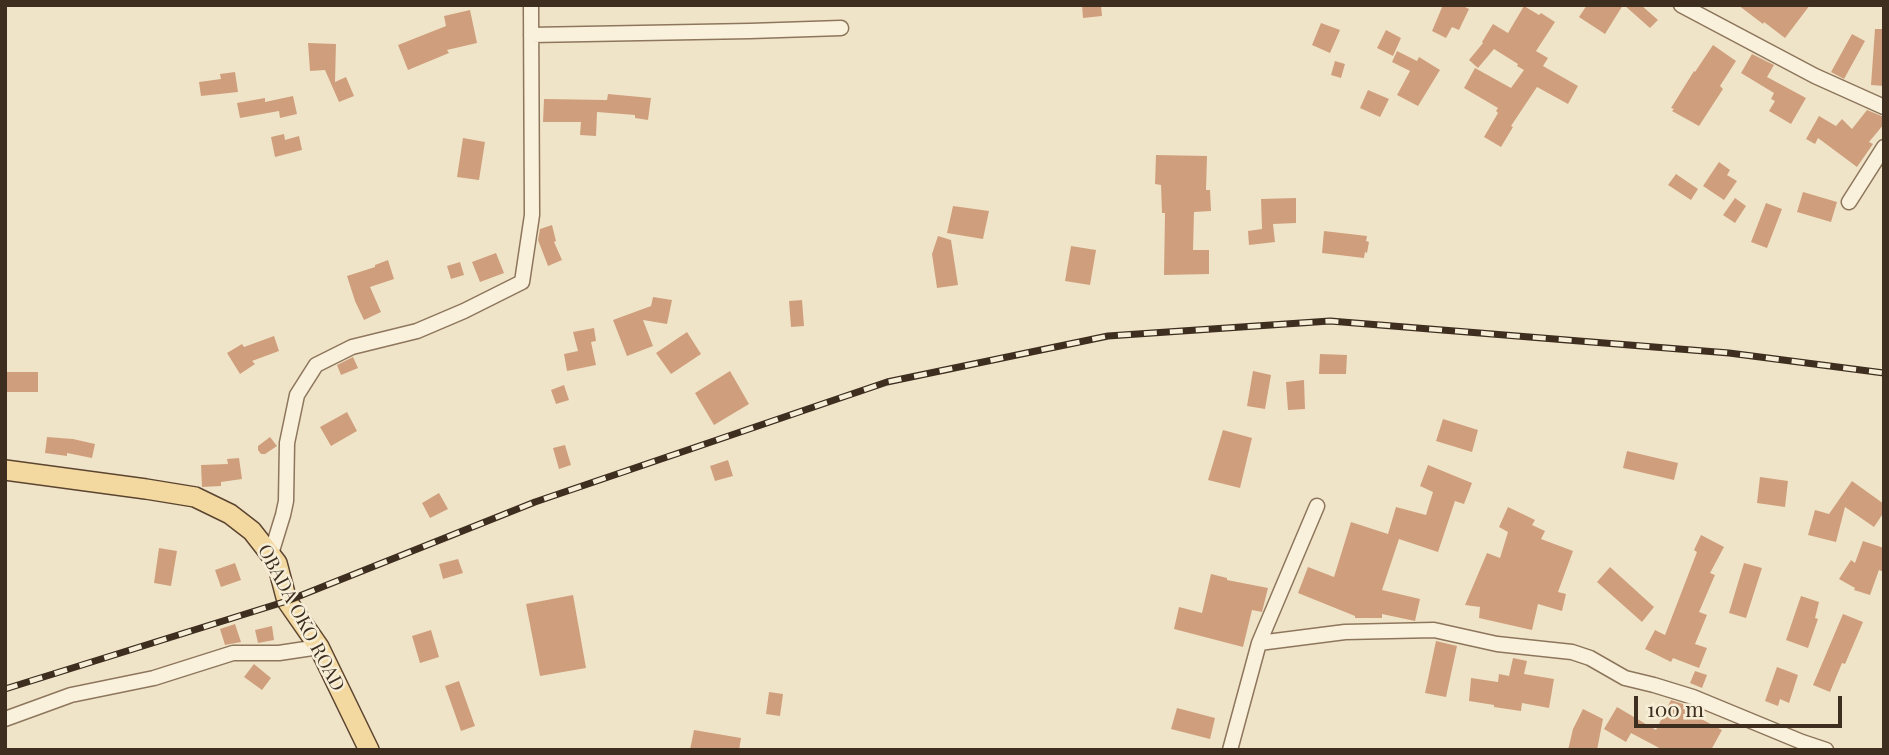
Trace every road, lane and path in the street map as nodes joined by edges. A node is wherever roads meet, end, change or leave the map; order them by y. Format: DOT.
graph roads {
  1 [pos="531,5"];
  2 [pos="1681,5"];
  3 [pos="841,28"];
  4 [pos="531,35"];
  5 [pos="1884,107"];
  6 [pos="1884,147"];
  7 [pos="1849,202"];
  8 [pos="5,470"];
  9 [pos="1317,506"];
  10 [pos="271,554"];
  11 [pos="1259,643"];
  12 [pos="319,648"];
  13 [pos="5,719"];
  14 [pos="369,750"];
  15 [pos="1230,750"];
  16 [pos="1826,750"];
  1 -- 4 [label="street"];
  2 -- 5 [label="street"];
  3 -- 4 [label="street"];
  4 -- 10 [label="street"];
  6 -- 7 [label="street"];
  8 -- 10 [label="main road, OBADA OKO ROAD"];
  9 -- 11 [label="street"];
  10 -- 12 [label="main road, OBADA OKO ROAD"];
  11 -- 15 [label="street"];
  11 -- 16 [label="street"];
  12 -- 13 [label="street"];
  12 -- 14 [label="main road, OBADA OKO ROAD"];
}
